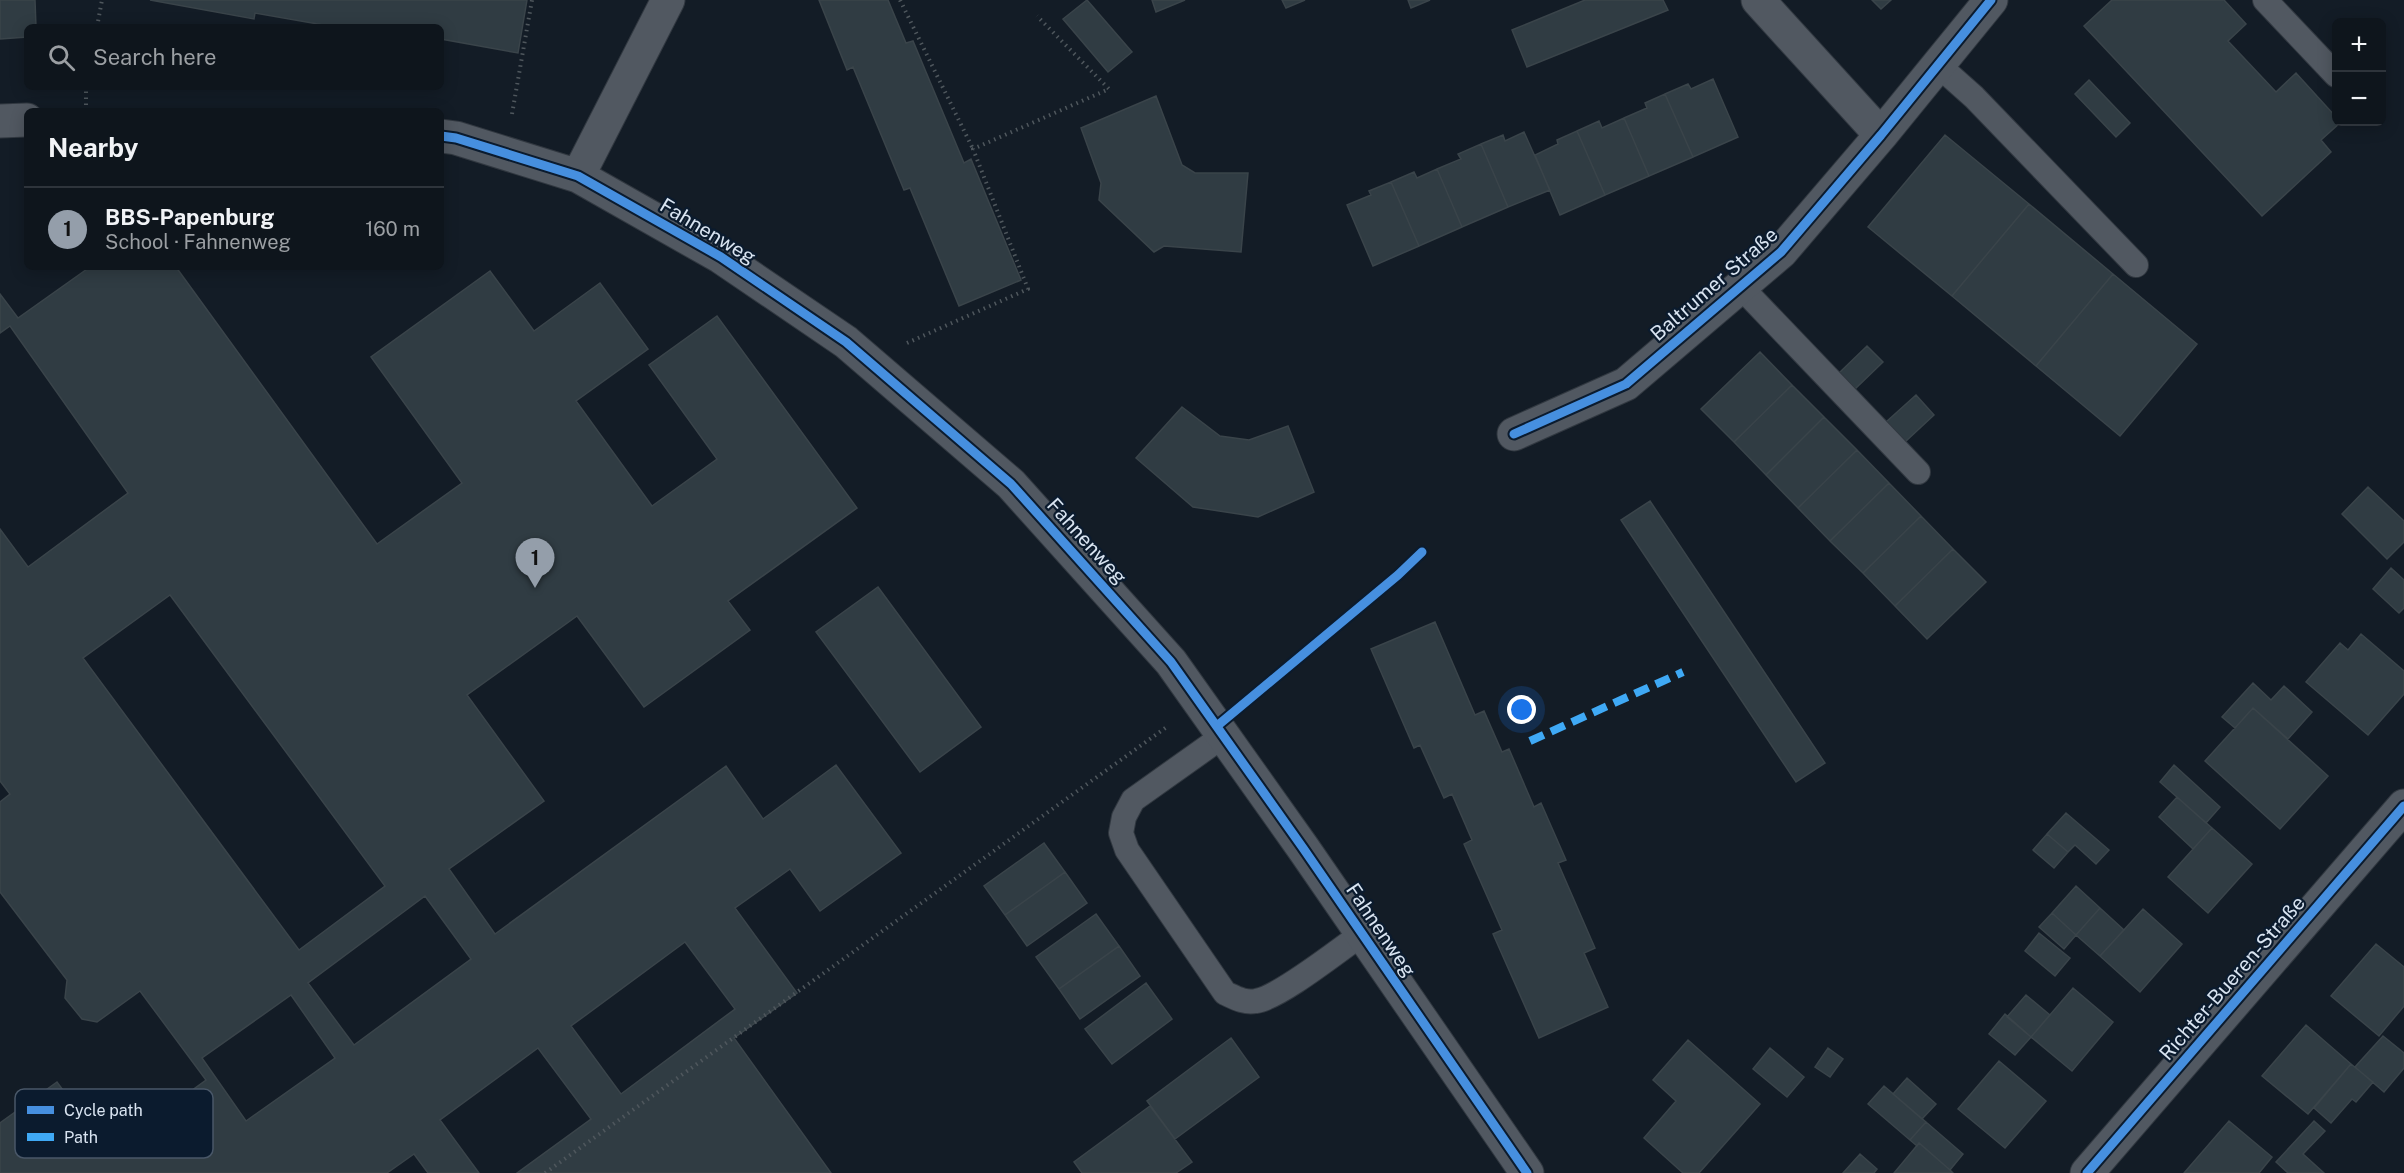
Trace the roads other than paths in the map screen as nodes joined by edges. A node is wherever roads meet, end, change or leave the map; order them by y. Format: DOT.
graph roads {
  1 [pos="668,0"];
  2 [pos="1758,0"];
  3 [pos="1991,0"];
  4 [pos="2265,0"];
  5 [pos="1938,64"];
  6 [pos="2334,72"];
  7 [pos="24,120"];
  8 [pos="0,121"];
  9 [pos="1881,135"];
  10 [pos="444,136"];
  11 [pos="578,176"];
  12 [pos="2136,266"];
  13 [pos="1740,286"];
  14 [pos="1514,434"];
  15 [pos="1918,472"];
  16 [pos="1223,736"];
  17 [pos="2404,806"];
  18 [pos="1362,934"];
  19 [pos="2092,1172"];
  20 [pos="1527,1173"];
  1 -- 11 [label="street"];
  2 -- 9 [label="street"];
  3 -- 5 [label="street, Baltrumer Straße"];
  4 -- 6 [label="lane"];
  5 -- 9 [label="street, Baltrumer Straße"];
  5 -- 12 [label="lane"];
  7 -- 8 [label="street"];
  9 -- 13 [label="street, Baltrumer Straße"];
  10 -- 11 [label="street, Fahnenweg"];
  11 -- 16 [label="street, Fahnenweg"];
  13 -- 14 [label="street, Baltrumer Straße"];
  13 -- 15 [label="lane"];
  16 -- 18 [label="street, Fahnenweg"];
  16 -- 18 [label="lane"];
  17 -- 19 [label="street, Richter-Bueren-Straße"];
  18 -- 20 [label="street, Fahnenweg"];
}
